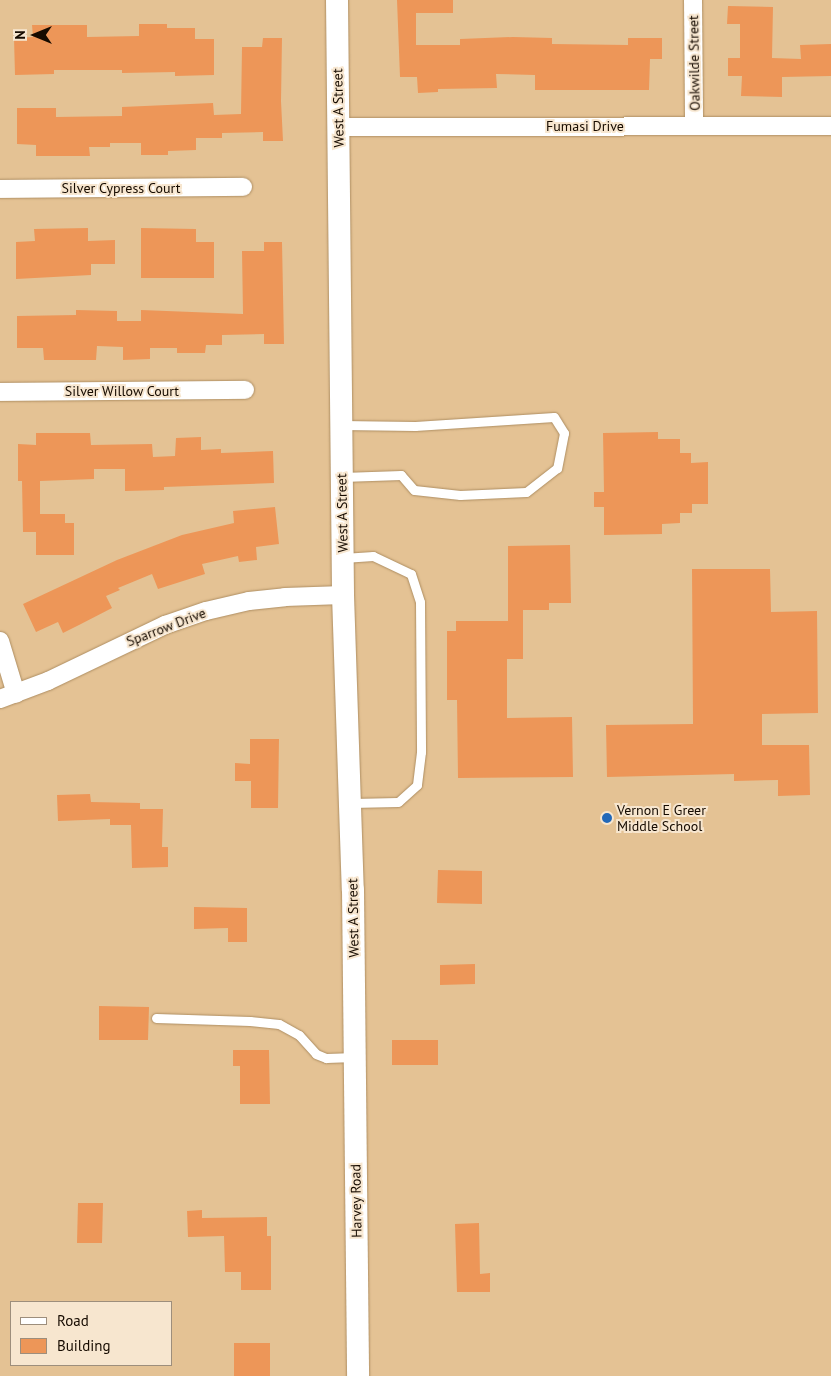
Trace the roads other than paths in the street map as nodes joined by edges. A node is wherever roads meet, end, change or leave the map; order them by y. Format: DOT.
graph roads {
  1 [pos="337,0"];
  2 [pos="693,0"];
  3 [pos="694,126"];
  4 [pos="831,126"];
  5 [pos="338,127"];
  6 [pos="243,187"];
  7 [pos="0,189"];
  8 [pos="245,390"];
  9 [pos="0,392"];
  10 [pos="341,425"];
  11 [pos="342,477"];
  12 [pos="343,558"];
  13 [pos="343,595"];
  14 [pos="0,641"];
  15 [pos="8,696"];
  16 [pos="350,803"];
  17 [pos="156,1018"];
  18 [pos="354,1026"];
  19 [pos="355,1058"];
  20 [pos="358,1376"];
  1 -- 5 [label="street, West A Street"];
  2 -- 3 [label="street, Oakwilde Street"];
  3 -- 4 [label="street, Fumasi Drive"];
  3 -- 5 [label="street, Fumasi Drive"];
  5 -- 10 [label="street, West A Street"];
  6 -- 7 [label="street, Silver Cypress Court"];
  8 -- 9 [label="street, Silver Willow Court"];
  10 -- 11 [label="street, West A Street"];
  10 -- 11 [label="lane"];
  11 -- 12 [label="street, West A Street"];
  12 -- 13 [label="street, West A Street"];
  12 -- 16 [label="lane"];
  13 -- 15 [label="street, Sparrow Drive"];
  13 -- 16 [label="street, West A Street"];
  14 -- 15 [label="street"];
  16 -- 18 [label="street, West A Street"];
  17 -- 19 [label="lane"];
  18 -- 19 [label="street, Harvey Road"];
  19 -- 20 [label="street, Harvey Road"];
}
